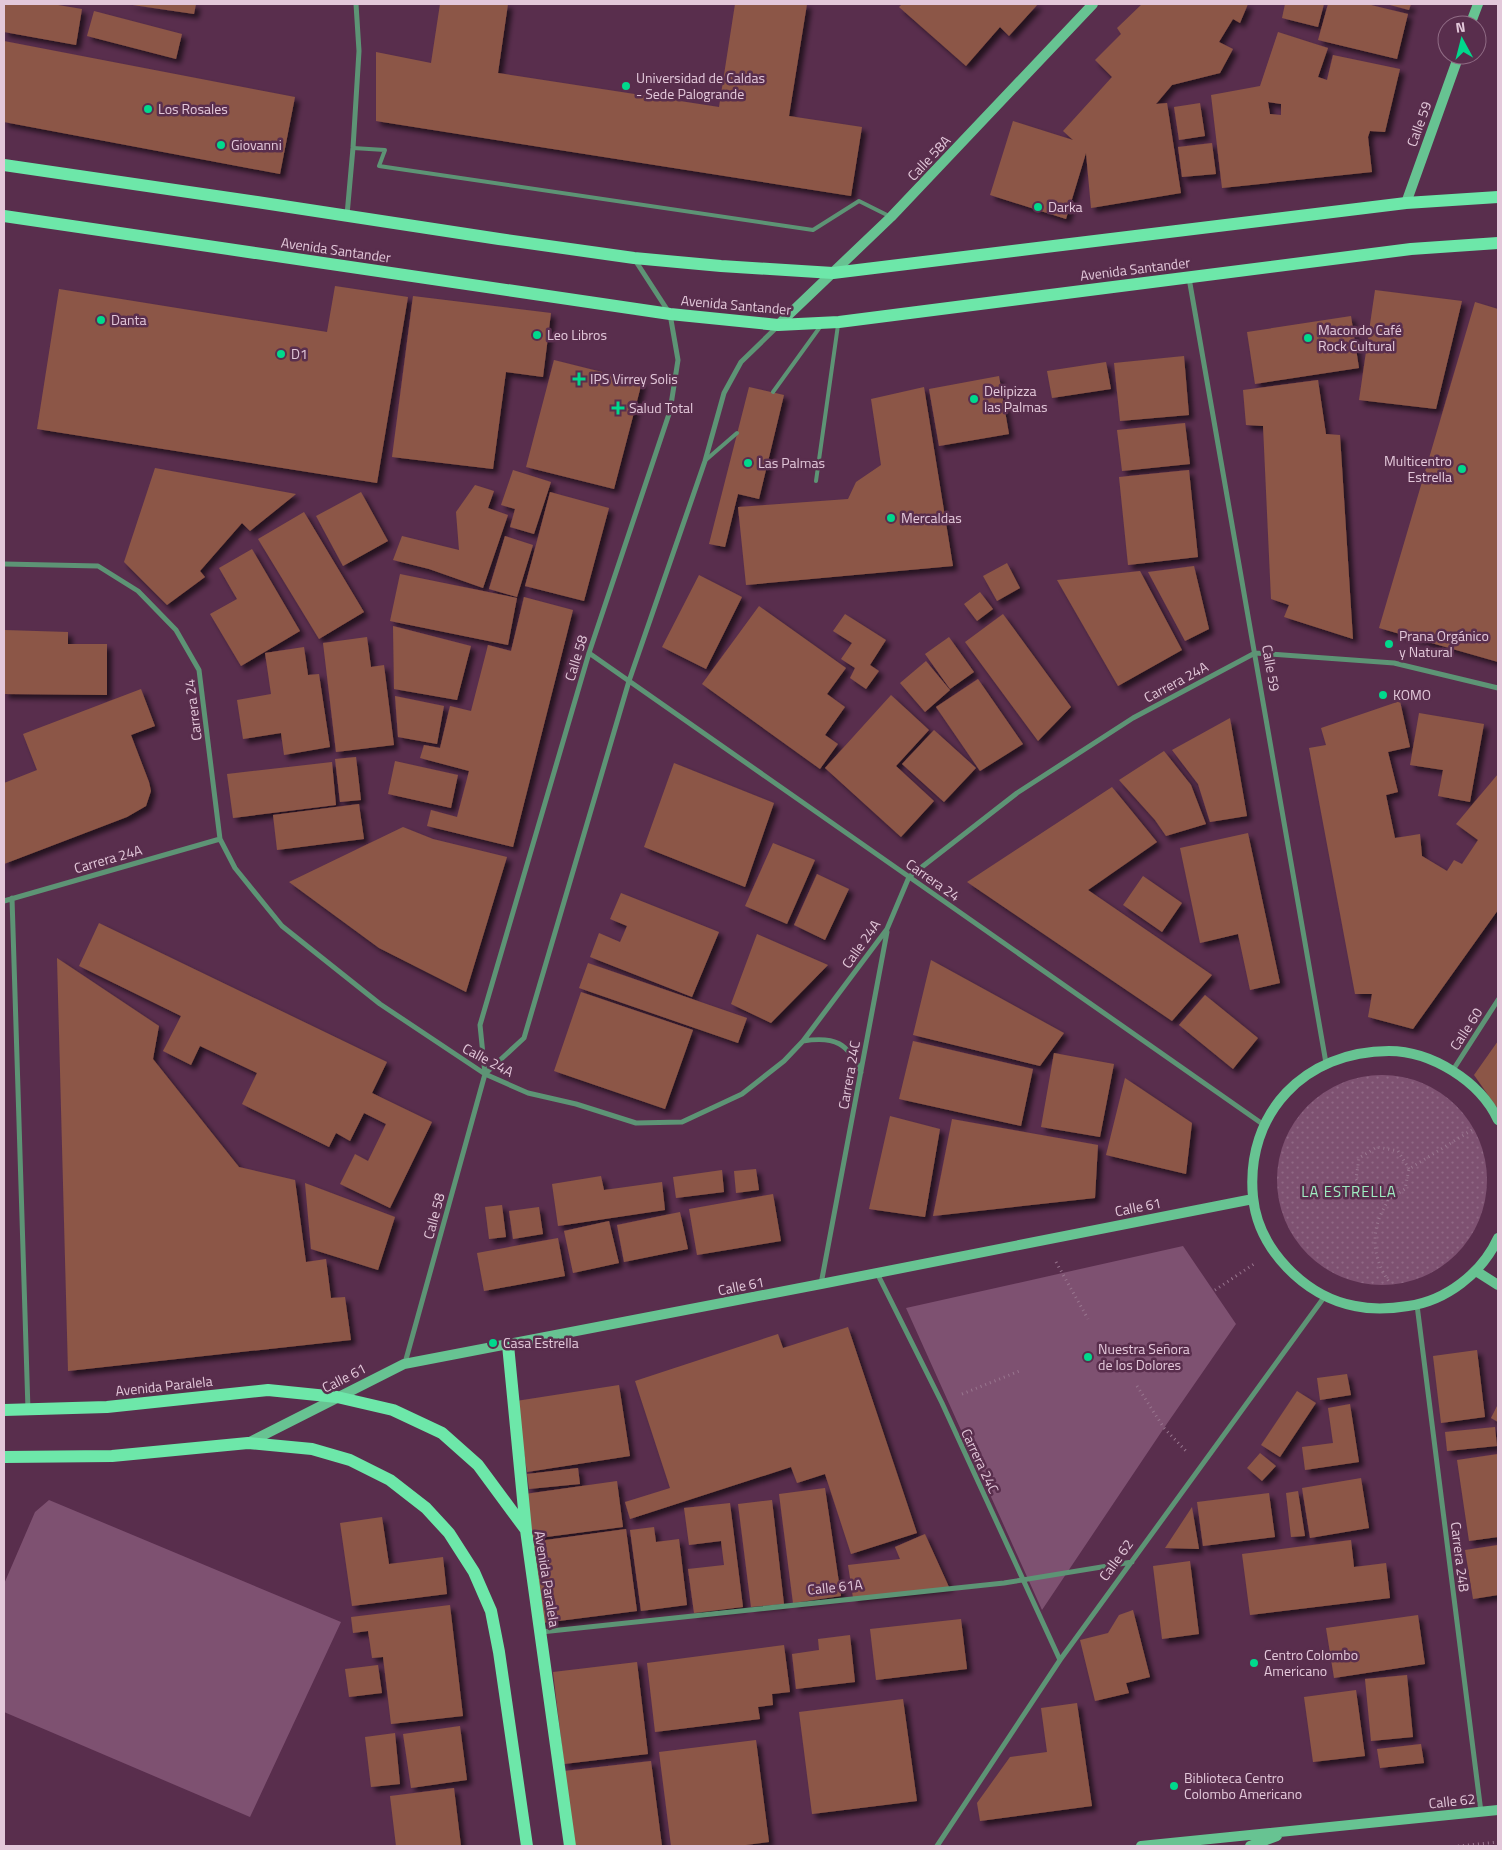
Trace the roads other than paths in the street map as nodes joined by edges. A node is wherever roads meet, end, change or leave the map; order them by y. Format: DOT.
graph roads {
  1 [pos="356,4"];
  2 [pos="1093,4"];
  3 [pos="1455,65"];
  4 [pos="353,148"];
  5 [pos="4,165"];
  6 [pos="1498,197"];
  7 [pos="1406,203"];
  8 [pos="347,215"];
  9 [pos="891,217"];
  10 [pos="4,219"];
  11 [pos="1498,243"];
  12 [pos="634,258"];
  13 [pos="833,273"];
  14 [pos="1189,278"];
  15 [pos="670,314"];
  16 [pos="839,322"];
  17 [pos="823,324"];
  18 [pos="778,325"];
  19 [pos="774,392"];
  20 [pos="737,433"];
  21 [pos="705,461"];
  22 [pos="816,481"];
  23 [pos="4,564"];
  24 [pos="589,653"];
  25 [pos="1255,653"];
  26 [pos="629,681"];
  27 [pos="1498,688"];
  28 [pos="220,839"];
  29 [pos="909,877"];
  30 [pos="12,898"];
  31 [pos="4,901"];
  32 [pos="887,929"];
  33 [pos="1498,1000"];
  34 [pos="803,1042"];
  35 [pos="1326,1063"];
  36 [pos="1453,1070"];
  37 [pos="861,1073"];
  38 [pos="484,1074"];
  39 [pos="1497,1118"];
  40 [pos="1264,1126"];
  41 [pos="1253,1199"];
  42 [pos="1498,1238"];
  43 [pos="1476,1271"];
  44 [pos="876,1272"];
  45 [pos="822,1284"];
  46 [pos="1498,1285"];
  47 [pos="1326,1296"];
  48 [pos="1417,1305"];
  49 [pos="508,1345"];
  50 [pos="404,1364"];
  51 [pos="337,1397"];
  52 [pos="4,1410"];
  53 [pos="28,1410"];
  54 [pos="248,1443"];
  55 [pos="4,1457"];
  56 [pos="526,1530"];
  57 [pos="1132,1562"];
  58 [pos="1023,1581"];
  59 [pos="541,1632"];
  60 [pos="1060,1660"];
  61 [pos="1498,1810"];
  62 [pos="1481,1812"];
  63 [pos="1289,1831"];
  64 [pos="527,1846"];
  65 [pos="570,1846"];
  66 [pos="937,1846"];
  67 [pos="1142,1846"];
  68 [pos="1250,1846"];
  1 -- 4 [label="street"];
  2 -- 9 [label="street, Calle 58A"];
  3 -- 7 [label="street, Calle 59"];
  4 -- 8 [label="street"];
  4 -- 9 [label="lane"];
  5 -- 8 [label="main road"];
  6 -- 7 [label="main road"];
  7 -- 13 [label="main road"];
  8 -- 12 [label="main road"];
  9 -- 13 [label="street, Calle 58A"];
  10 -- 15 [label="main road, Avenida Santander"];
  11 -- 14 [label="main road, Avenida Santander"];
  12 -- 13 [label="main road"];
  12 -- 15 [label="street, Calle 58"];
  13 -- 18 [label="street, Calle 58A"];
  14 -- 16 [label="main road, Avenida Santander"];
  14 -- 25 [label="street, Calle 59"];
  15 -- 18 [label="main road, Avenida Santander"];
  15 -- 24 [label="street, Calle 58"];
  16 -- 17 [label="main road, Avenida Santander"];
  16 -- 22 [label="lane"];
  17 -- 18 [label="main road, Avenida Santander"];
  17 -- 19 [label="lane"];
  18 -- 21 [label="street"];
  20 -- 21 [label="lane"];
  21 -- 26 [label="street"];
  23 -- 28 [label="street, Carrera 24"];
  24 -- 26 [label="street, Carrera 24"];
  24 -- 38 [label="street, Calle 58"];
  25 -- 27 [label="street"];
  25 -- 29 [label="street, Carrera 24A"];
  25 -- 35 [label="street, Calle 59"];
  26 -- 29 [label="street, Carrera 24"];
  26 -- 38 [label="street"];
  28 -- 30 [label="street, Carrera 24A"];
  28 -- 38 [label="street, Calle 24A"];
  29 -- 32 [label="street, Calle 24A"];
  29 -- 40 [label="street, Carrera 24"];
  30 -- 31 [label="street, Carrera 24A"];
  30 -- 53 [label="street"];
  32 -- 34 [label="street, Calle 24A"];
  32 -- 37 [label="street, Carrera 24C"];
  33 -- 36 [label="street, Calle 60"];
  34 -- 37 [label="street"];
  34 -- 38 [label="street, Calle 24A"];
  35 -- 36 [label="street"];
  35 -- 40 [label="street"];
  36 -- 39 [label="street"];
  37 -- 45 [label="street, Carrera 24C"];
  38 -- 50 [label="street, Calle 58"];
  40 -- 41 [label="street"];
  41 -- 44 [label="street, Calle 61"];
  41 -- 47 [label="street"];
  42 -- 43 [label="street"];
  43 -- 46 [label="street"];
  43 -- 48 [label="street"];
  44 -- 45 [label="street, Calle 61"];
  44 -- 58 [label="street, Carrera 24C"];
  45 -- 49 [label="street, Calle 61"];
  47 -- 48 [label="street"];
  47 -- 57 [label="street, Calle 62"];
  48 -- 62 [label="street, Carrera 24B"];
  49 -- 50 [label="street, Calle 61"];
  49 -- 56 [label="main road"];
  50 -- 51 [label="street, Calle 61"];
  51 -- 53 [label="main road, Avenida Paralela"];
  51 -- 54 [label="street, Calle 61"];
  51 -- 56 [label="main road, Avenida Paralela"];
  52 -- 53 [label="main road, Avenida Paralela"];
  54 -- 55 [label="main road"];
  54 -- 64 [label="main road"];
  56 -- 59 [label="main road, Avenida Paralela"];
  57 -- 58 [label="street, Calle 61A"];
  57 -- 60 [label="street, Calle 62"];
  58 -- 59 [label="street, Calle 61A"];
  58 -- 60 [label="street, Carrera 24C"];
  59 -- 65 [label="main road, Avenida Paralela"];
  60 -- 66 [label="street, Calle 62"];
  61 -- 62 [label="street, Calle 62"];
  62 -- 63 [label="street, Calle 62"];
  63 -- 67 [label="street, Calle 62"];
  63 -- 68 [label="street, Calle 62"];
}
